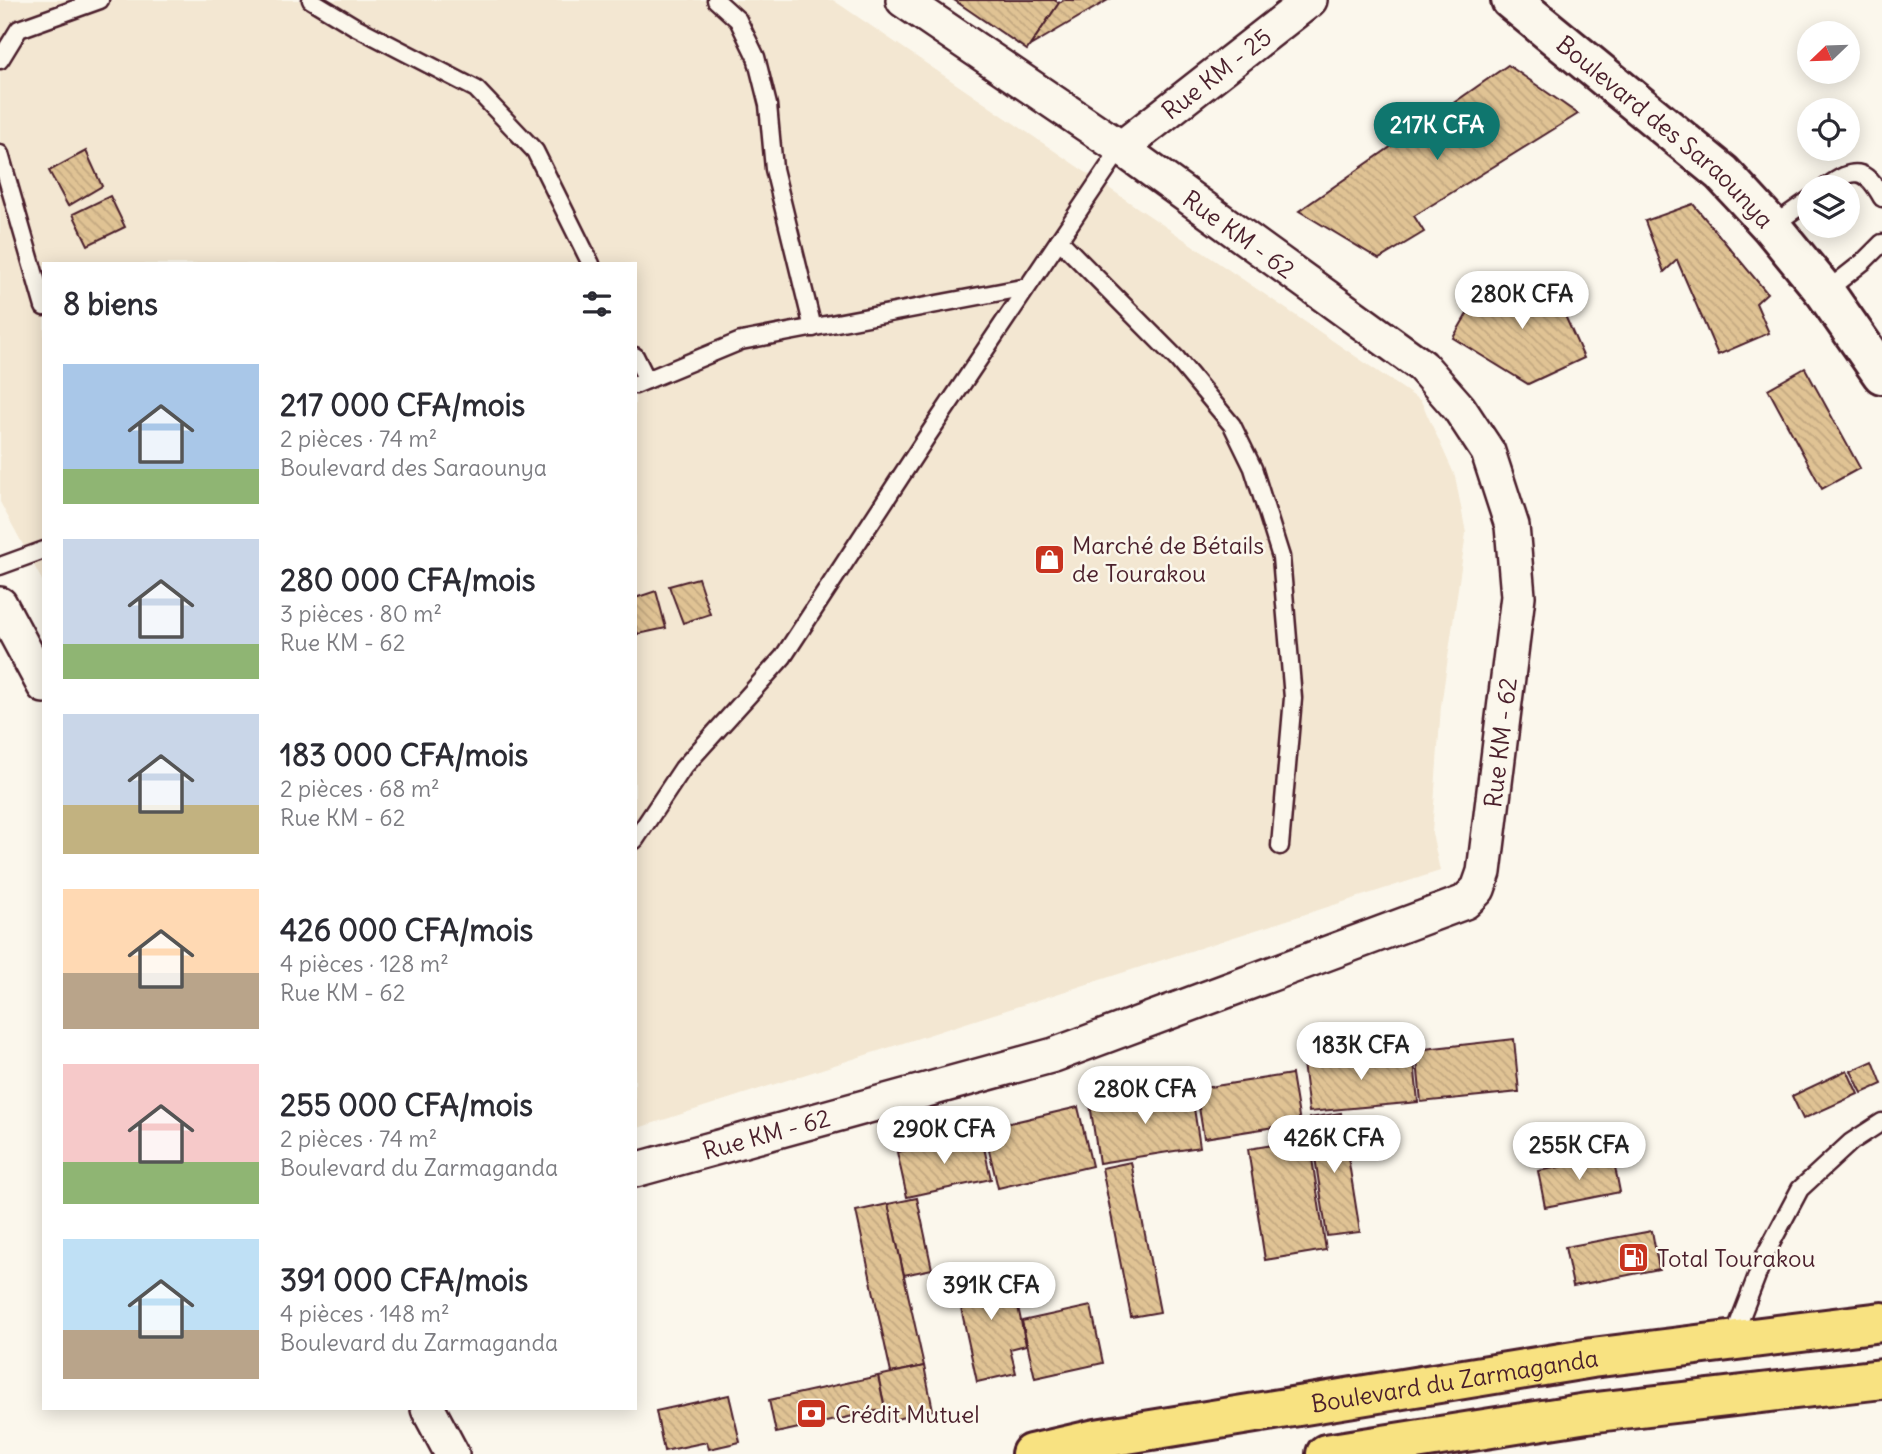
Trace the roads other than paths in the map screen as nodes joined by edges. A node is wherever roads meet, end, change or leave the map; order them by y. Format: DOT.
graph roads {
  1 [pos="100,0"];
  2 [pos="311,0"];
  3 [pos="716,0"];
  4 [pos="903,0"];
  5 [pos="1310,0"];
  6 [pos="1511,0"];
  7 [pos="0,60"];
  8 [pos="1121,148"];
  9 [pos="0,154"];
  10 [pos="1842,175"];
  11 [pos="1882,198"];
  12 [pos="1797,208"];
  13 [pos="1771,226"];
  14 [pos="1059,240"];
  15 [pos="1882,243"];
  16 [pos="590,262"];
  17 [pos="1027,287"];
  18 [pos="1825,292"];
  19 [pos="42,300"];
  20 [pos="813,328"];
  21 [pos="637,365"];
  22 [pos="1882,374"];
  23 [pos="641,383"];
  24 [pos="42,551"];
  25 [pos="0,566"];
  26 [pos="0,604"];
  27 [pos="42,682"];
  28 [pos="637,838"];
  29 [pos="1280,846"];
  30 [pos="1882,1122"];
  31 [pos="637,1169"];
  32 [pos="1882,1322"];
  33 [pos="1732,1341"];
  34 [pos="1882,1379"];
  35 [pos="429,1410"];
  36 [pos="452,1454"];
  37 [pos="1031,1454"];
  38 [pos="1326,1454"];
  1 -- 7 [label="lane"];
  2 -- 16 [label="lane"];
  3 -- 20 [label="lane"];
  4 -- 8 [label="street, Rue KM - 62"];
  5 -- 8 [label="street, Rue KM - 25"];
  6 -- 13 [label="main road, Boulevard des Saraounya"];
  8 -- 14 [label="lane"];
  8 -- 31 [label="street, Rue KM - 62"];
  9 -- 19 [label="lane"];
  10 -- 11 [label="lane"];
  12 -- 13 [label="lane"];
  13 -- 18 [label="main road, Boulevard des Saraounya"];
  14 -- 17 [label="lane"];
  14 -- 29 [label="lane"];
  15 -- 18 [label="lane"];
  17 -- 20 [label="lane"];
  17 -- 28 [label="lane"];
  18 -- 22 [label="main road, Boulevard des Saraounya"];
  20 -- 23 [label="lane"];
  21 -- 23 [label="lane"];
  24 -- 25 [label="lane"];
  26 -- 27 [label="street"];
  30 -- 33 [label="lane"];
  32 -- 33 [label="main road, Boulevard du Zarmaganda"];
  33 -- 37 [label="main road, Boulevard du Zarmaganda"];
  34 -- 38 [label="main road"];
  35 -- 36 [label="street"];
}
